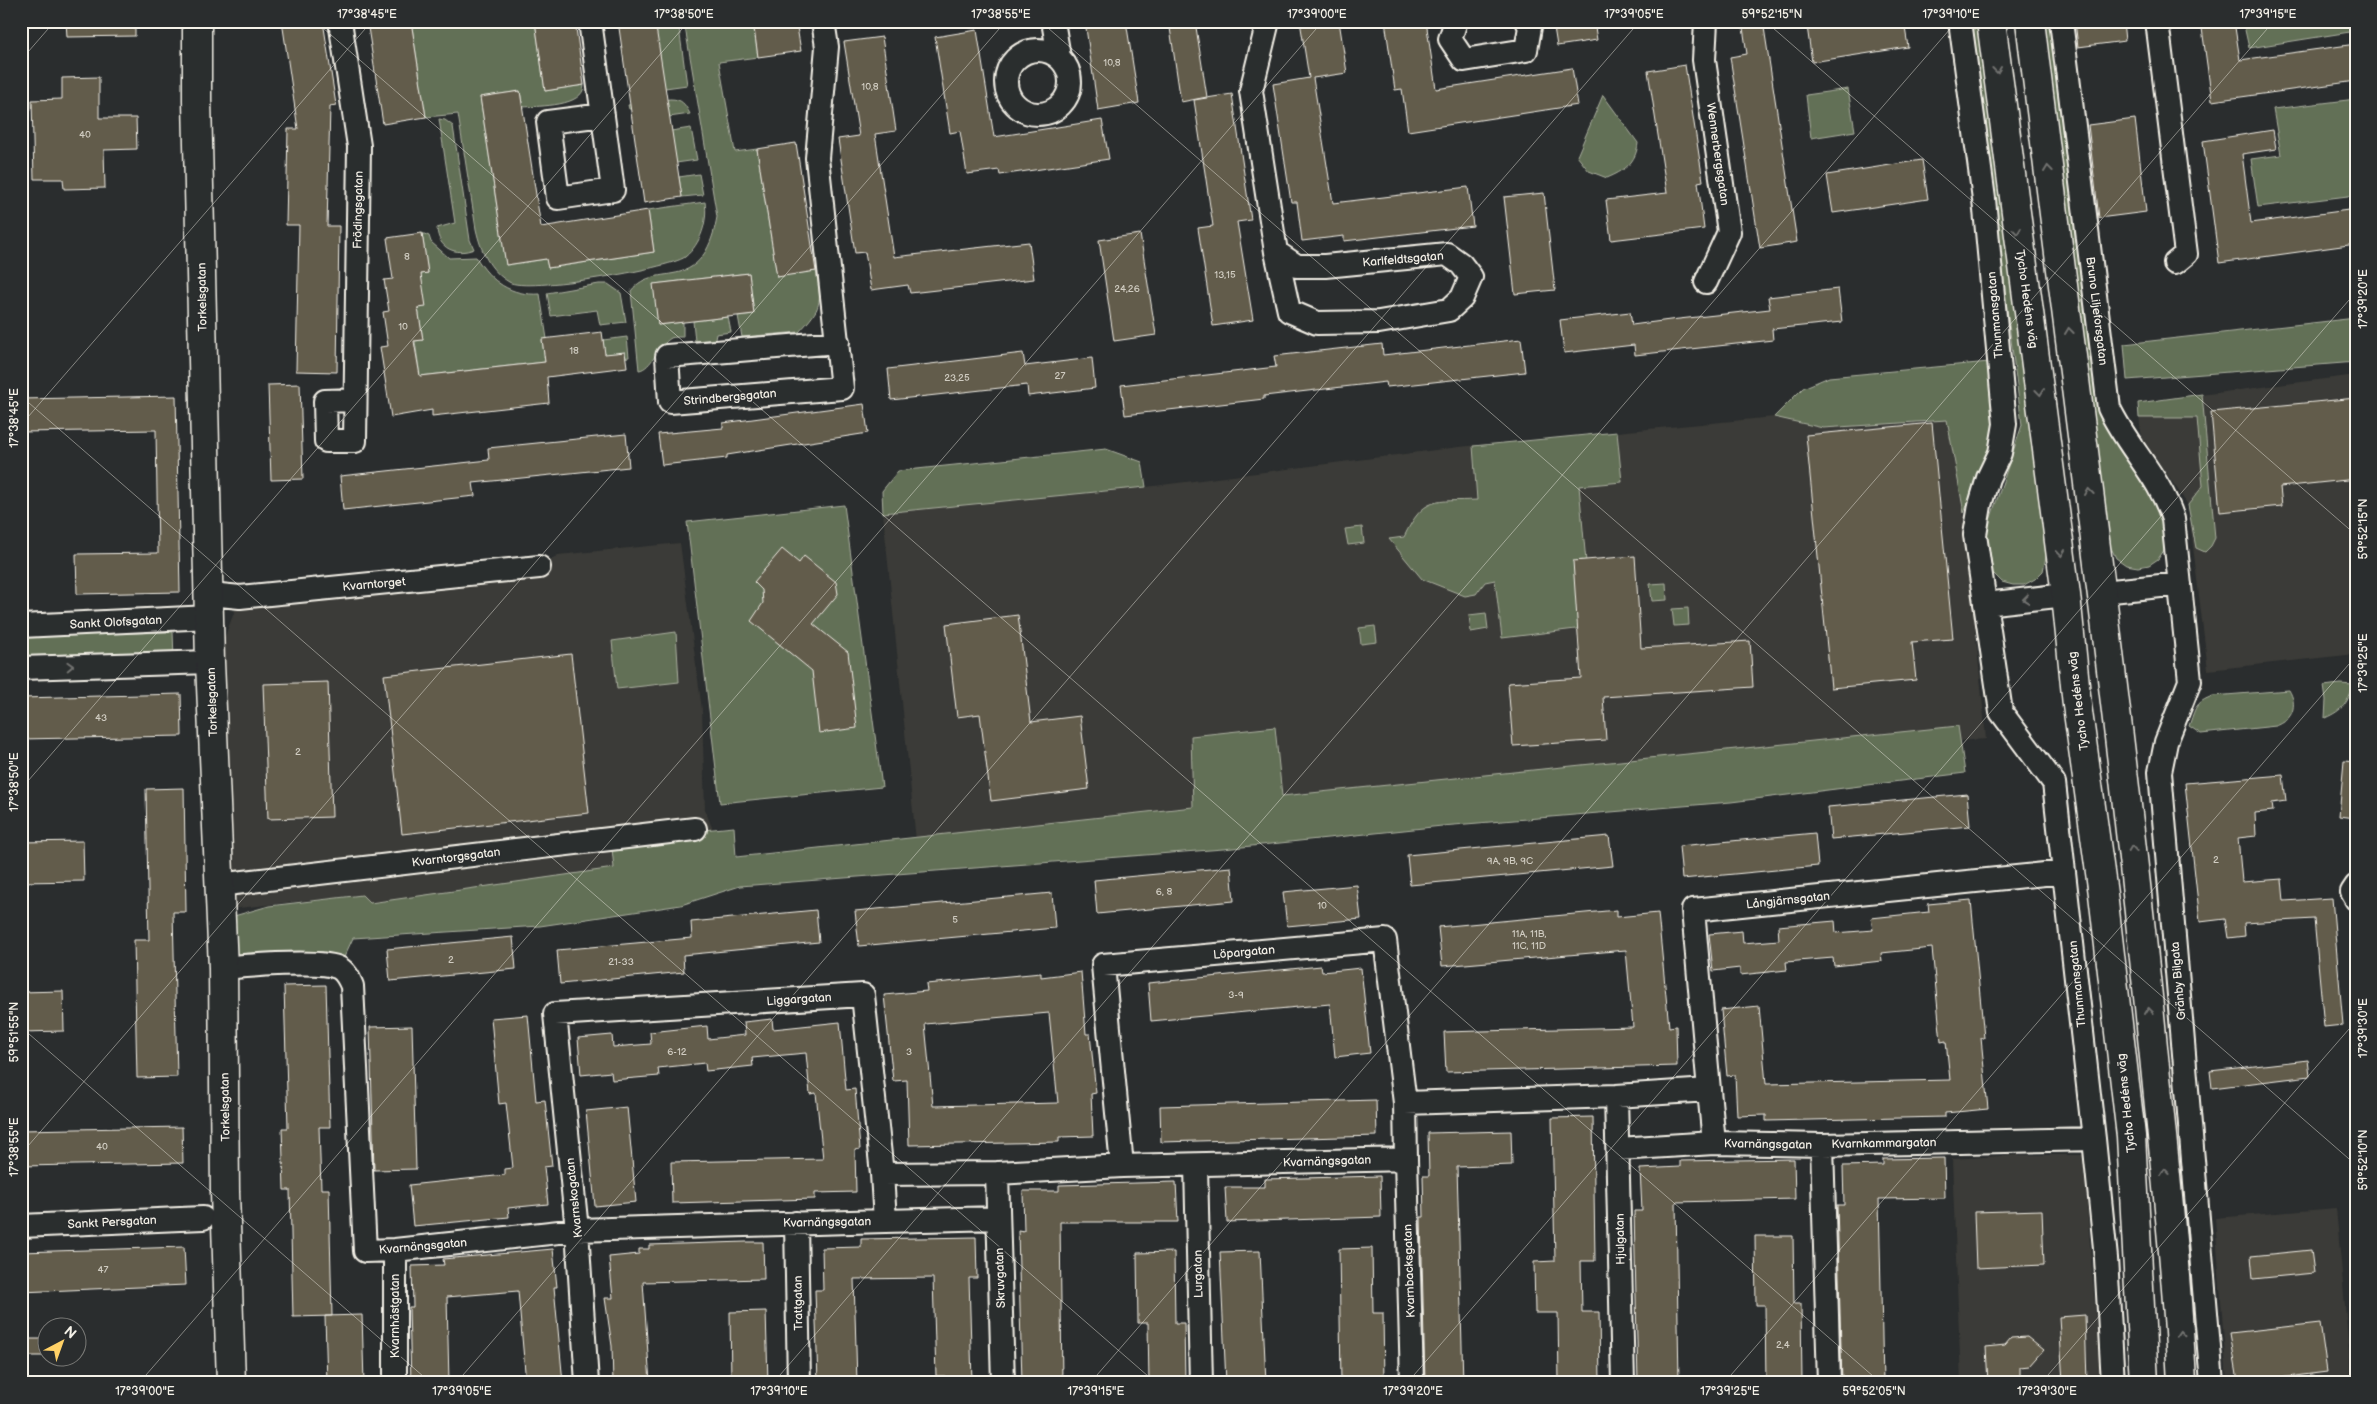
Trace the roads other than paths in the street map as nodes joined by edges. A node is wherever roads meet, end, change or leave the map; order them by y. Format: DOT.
graph roads {
  1 [pos="197,21"];
  2 [pos="340,21"];
  3 [pos="590,21"];
  4 [pos="823,21"];
  5 [pos="1053,21"];
  6 [pos="1268,21"];
  7 [pos="1456,21"];
  8 [pos="1527,21"];
  9 [pos="1706,21"];
  10 [pos="1960,21"];
  11 [pos="1991,21"];
  12 [pos="2030,21"];
  13 [pos="2061,21"];
  14 [pos="2157,21"];
  15 [pos="1059,57"];
  16 [pos="603,115"];
  17 [pos="1276,252"];
  18 [pos="2175,263"];
  19 [pos="1706,282"];
  20 [pos="838,342"];
  21 [pos="354,400"];
  22 [pos="539,567"];
  23 [pos="2180,584"];
  24 [pos="2102,592"];
  25 [pos="2066,595"];
  26 [pos="1985,604"];
  27 [pos="210,605"];
  28 [pos="21,626"];
  29 [pos="210,662"];
  30 [pos="21,668"];
  31 [pos="695,829"];
  32 [pos="2064,872"];
  33 [pos="218,885"];
  34 [pos="2356,886"];
  35 [pos="2356,899"];
  36 [pos="223,968"];
  37 [pos="555,1014"];
  38 [pos="1709,1090"];
  39 [pos="1616,1096"];
  40 [pos="1406,1104"];
  41 [pos="2094,1139"];
  42 [pos="1714,1143"];
  43 [pos="1822,1145"];
  44 [pos="1618,1149"];
  45 [pos="1406,1159"];
  46 [pos="1196,1165"];
  47 [pos="1122,1166"];
  48 [pos="997,1172"];
  49 [pos="882,1174"];
  50 [pos="204,1218"];
  51 [pos="998,1218"];
  52 [pos="885,1221"];
  53 [pos="796,1223"];
  54 [pos="21,1226"];
  55 [pos="577,1230"];
  56 [pos="395,1250"];
  57 [pos="231,1383"];
  58 [pos="395,1383"];
  59 [pos="587,1383"];
  60 [pos="799,1383"];
  61 [pos="1003,1383"];
  62 [pos="1201,1383"];
  63 [pos="1412,1383"];
  64 [pos="1623,1383"];
  65 [pos="1829,1383"];
  66 [pos="2113,1383"];
  67 [pos="2144,1383"];
  68 [pos="2182,1383"];
  69 [pos="2212,1383"];
  1 -- 27 [label="main road, Torkelsgatan"];
  2 -- 21 [label="street, Frödingsgatan"];
  3 -- 16 [label="street"];
  4 -- 20 [label="street, Strindbergsgatan"];
  5 -- 15 [label="street"];
  6 -- 17 [label="street, Karlfeldtsgatan"];
  7 -- 8 [label="street"];
  9 -- 19 [label="street, Wennerbergsgatan"];
  10 -- 26 [label="street, Thunmansgatan"];
  11 -- 25 [label="main road, Tycho Hedéns väg, one-way"];
  24 -- 12 [label="main road, one-way"];
  13 -- 23 [label="street, Bruno Liljeforsgatan"];
  14 -- 18 [label="street"];
  17 -- 17 [label="street, Karlfeldtsgatan"];
  20 -- 20 [label="street, Strindbergsgatan"];
  22 -- 27 [label="street, Kvarntorget"];
  23 -- 24 [label="street"];
  23 -- 69 [label="street, Gränby Bilgata"];
  68 -- 24 [label="main road, one-way"];
  25 -- 26 [label="street, one-way"];
  25 -- 67 [label="main road, Tycho Hedéns väg"];
  26 -- 32 [label="street, Thunmansgatan"];
  27 -- 28 [label="street, Sankt Olofsgatan"];
  27 -- 29 [label="main road, Torkelsgatan"];
  30 -- 29 [label="street, one-way"];
  29 -- 33 [label="main road, Torkelsgatan"];
  31 -- 33 [label="street, Kvarntorgsgatan"];
  32 -- 38 [label="street, Långjärnsgatan"];
  32 -- 41 [label="street, Thunmansgatan"];
  33 -- 36 [label="main road, Torkelsgatan"];
  34 -- 35 [label="street"];
  36 -- 56 [label="street, Kvarnängsgatan"];
  36 -- 57 [label="main road, Torkelsgatan"];
  37 -- 49 [label="street, Liggargatan"];
  37 -- 55 [label="street, Kvarnskogatan"];
  38 -- 39 [label="street"];
  38 -- 42 [label="street, Kvarnängsgatan"];
  39 -- 40 [label="street"];
  39 -- 44 [label="street, Hjulgatan"];
  40 -- 45 [label="street"];
  40 -- 47 [label="street, Löpargatan"];
  41 -- 43 [label="street, Kvarnkammargatan"];
  41 -- 66 [label="street, Thunmansgatan"];
  42 -- 43 [label="street, Kvarnängsgatan"];
  42 -- 44 [label="street, Kvarnängsgatan"];
  43 -- 65 [label="street, Kvarnkammargatan"];
  44 -- 64 [label="street, Hjulgatan"];
  45 -- 46 [label="street, Kvarnängsgatan"];
  45 -- 63 [label="street, Kvarnbacksgatan"];
  46 -- 47 [label="street, Kvarnängsgatan"];
  46 -- 62 [label="street, Lurgatan"];
  47 -- 48 [label="street, Kvarnängsgatan"];
  48 -- 49 [label="street, Kvarnängsgatan"];
  48 -- 51 [label="street, Skruvgatan"];
  49 -- 52 [label="street, Kvarnängsgatan"];
  50 -- 54 [label="street, Sankt Persgatan"];
  51 -- 52 [label="street, Kvarnängsgatan"];
  51 -- 61 [label="street, Skruvgatan"];
  52 -- 53 [label="street, Kvarnängsgatan"];
  53 -- 55 [label="street, Kvarnängsgatan"];
  53 -- 60 [label="street, Trattgatan"];
  55 -- 56 [label="street, Kvarnängsgatan"];
  55 -- 59 [label="street, Kvarnskogatan"];
  56 -- 58 [label="street, Kvarnhästgatan"];
}
